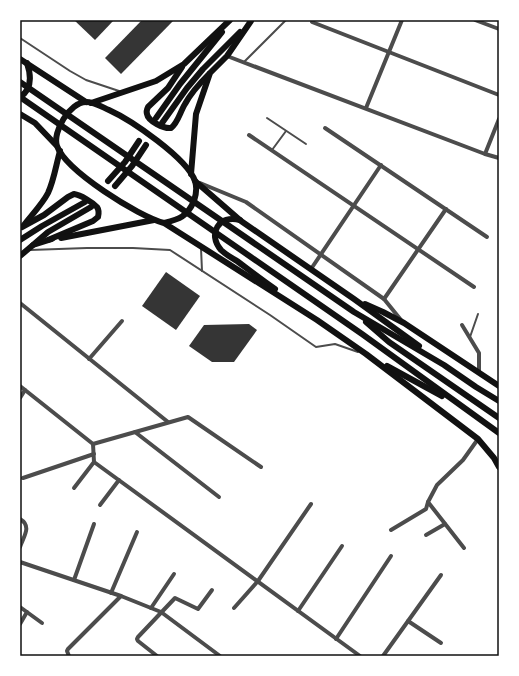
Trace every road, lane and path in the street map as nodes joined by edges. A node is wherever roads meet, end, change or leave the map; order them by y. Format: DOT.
graph roads {
  1 [pos="231,20"];
  2 [pos="252,20"];
  3 [pos="286,20"];
  4 [pos="402,20"];
  5 [pos="475,20"];
  6 [pos="312,22"];
  7 [pos="499,29"];
  8 [pos="20,38"];
  9 [pos="389,52"];
  10 [pos="227,56"];
  11 [pos="20,59"];
  12 [pos="244,62"];
  13 [pos="27,63"];
  14 [pos="184,64"];
  15 [pos="210,73"];
  16 [pos="20,82"];
  17 [pos="122,92"];
  18 [pos="499,95"];
  19 [pos="20,97"];
  20 [pos="88,103"];
  21 [pos="366,108"];
  22 [pos="20,114"];
  23 [pos="156,118"];
  24 [pos="267,118"];
  25 [pos="499,119"];
  26 [pos="162,123"];
  27 [pos="326,128"];
  28 [pos="286,130"];
  29 [pos="249,135"];
  30 [pos="139,141"];
  31 [pos="306,144"];
  32 [pos="56,145"];
  33 [pos="146,145"];
  34 [pos="272,150"];
  35 [pos="60,151"];
  36 [pos="485,154"];
  37 [pos="499,158"];
  38 [pos="381,165"];
  39 [pos="191,175"];
  40 [pos="108,181"];
  41 [pos="195,181"];
  42 [pos="115,186"];
  43 [pos="85,202"];
  44 [pos="354,206"];
  45 [pos="91,207"];
  46 [pos="446,209"];
  47 [pos="154,220"];
  48 [pos="241,221"];
  49 [pos="164,222"];
  50 [pos="21,228"];
  51 [pos="487,237"];
  52 [pos="20,240"];
  53 [pos="48,240"];
  54 [pos="34,245"];
  55 [pos="201,246"];
  56 [pos="418,249"];
  57 [pos="26,250"];
  58 [pos="320,254"];
  59 [pos="20,256"];
  60 [pos="311,269"];
  61 [pos="202,271"];
  62 [pos="474,287"];
  63 [pos="354,299"];
  64 [pos="384,299"];
  65 [pos="20,304"];
  66 [pos="354,312"];
  67 [pos="478,314"];
  68 [pos="317,320"];
  69 [pos="122,321"];
  70 [pos="404,323"];
  71 [pos="462,325"];
  72 [pos="470,338"];
  73 [pos="366,354"];
  74 [pos="89,359"];
  75 [pos="444,365"];
  76 [pos="478,372"];
  77 [pos="20,386"];
  78 [pos="499,386"];
  79 [pos="25,390"];
  80 [pos="20,398"];
  81 [pos="499,401"];
  82 [pos="464,408"];
  83 [pos="499,418"];
  84 [pos="168,422"];
  85 [pos="135,432"];
  86 [pos="499,433"];
  87 [pos="478,439"];
  88 [pos="93,444"];
  89 [pos="94,454"];
  90 [pos="94,462"];
  91 [pos="261,467"];
  92 [pos="499,467"];
  93 [pos="23,478"];
  94 [pos="119,480"];
  95 [pos="74,488"];
  96 [pos="219,497"];
  97 [pos="428,502"];
  98 [pos="311,504"];
  99 [pos="100,505"];
  100 [pos="20,519"];
  101 [pos="94,524"];
  102 [pos="445,524"];
  103 [pos="392,530"];
  104 [pos="137,532"];
  105 [pos="426,535"];
  106 [pos="342,546"];
  107 [pos="20,547"];
  108 [pos="464,548"];
  109 [pos="391,556"];
  110 [pos="20,562"];
  111 [pos="174,574"];
  112 [pos="441,575"];
  113 [pos="74,580"];
  114 [pos="258,581"];
  115 [pos="212,590"];
  116 [pos="111,593"];
  117 [pos="121,596"];
  118 [pos="20,607"];
  119 [pos="151,608"];
  120 [pos="234,608"];
  121 [pos="298,611"];
  122 [pos="27,612"];
  123 [pos="161,612"];
  124 [pos="408,621"];
  125 [pos="42,623"];
  126 [pos="20,624"];
  127 [pos="336,639"];
  128 [pos="441,643"];
  129 [pos="69,656"];
  130 [pos="157,656"];
  131 [pos="220,656"];
  132 [pos="360,656"];
  133 [pos="383,656"];
  1 -- 14 [label="main road"];
  1 -- 23 [label="main road"];
  2 -- 10 [label="main road"];
  2 -- 26 [label="main road"];
  3 -- 12 [label="lane"];
  4 -- 9 [label="street"];
  5 -- 7 [label="street"];
  6 -- 9 [label="street"];
  8 -- 17 [label="lane"];
  9 -- 18 [label="street"];
  9 -- 21 [label="street"];
  10 -- 12 [label="street"];
  10 -- 15 [label="main road"];
  11 -- 13 [label="main road"];
  12 -- 21 [label="street"];
  13 -- 19 [label="main road"];
  13 -- 20 [label="main road"];
  14 -- 15 [label="main road"];
  14 -- 17 [label="main road"];
  15 -- 39 [label="main road"];
  16 -- 66 [label="main road"];
  17 -- 20 [label="main road"];
  19 -- 82 [label="main road"];
  20 -- 32 [label="main road"];
  20 -- 39 [label="main road"];
  21 -- 36 [label="street"];
  22 -- 32 [label="main road"];
  24 -- 28 [label="lane"];
  25 -- 36 [label="street"];
  27 -- 38 [label="street"];
  28 -- 31 [label="lane"];
  28 -- 34 [label="lane"];
  29 -- 34 [label="street"];
  30 -- 40 [label="main road"];
  32 -- 35 [label="main road"];
  33 -- 42 [label="main road"];
  34 -- 44 [label="street"];
  35 -- 47 [label="main road"];
  35 -- 50 [label="main road"];
  36 -- 37 [label="street"];
  38 -- 44 [label="street"];
  38 -- 46 [label="street"];
  39 -- 41 [label="main road"];
  41 -- 48 [label="main road"];
  41 -- 49 [label="main road"];
  41 -- 58 [label="street"];
  43 -- 52 [label="main road"];
  44 -- 56 [label="street"];
  44 -- 58 [label="street"];
  45 -- 54 [label="main road"];
  46 -- 51 [label="street"];
  46 -- 56 [label="street"];
  47 -- 49 [label="main road"];
  47 -- 53 [label="main road"];
  48 -- 60 [label="main road"];
  48 -- 68 [label="main road"];
  49 -- 55 [label="main road"];
  50 -- 53 [label="main road"];
  53 -- 54 [label="main road"];
  54 -- 57 [label="main road"];
  55 -- 61 [label="lane"];
  55 -- 68 [label="main road"];
  56 -- 62 [label="street"];
  56 -- 64 [label="street"];
  57 -- 59 [label="main road"];
  57 -- 61 [label="lane"];
  58 -- 60 [label="street"];
  58 -- 64 [label="street"];
  60 -- 63 [label="main road"];
  61 -- 73 [label="lane"];
  63 -- 70 [label="main road"];
  63 -- 75 [label="main road"];
  64 -- 70 [label="street"];
  65 -- 74 [label="street"];
  66 -- 75 [label="main road"];
  66 -- 83 [label="main road"];
  67 -- 72 [label="lane"];
  68 -- 73 [label="main road"];
  69 -- 74 [label="street"];
  70 -- 76 [label="main road"];
  71 -- 72 [label="street"];
  72 -- 76 [label="street"];
  73 -- 82 [label="main road"];
  73 -- 87 [label="main road"];
  74 -- 84 [label="street"];
  75 -- 81 [label="main road"];
  76 -- 78 [label="main road"];
  77 -- 79 [label="street"];
  79 -- 80 [label="street"];
  79 -- 88 [label="street"];
  82 -- 86 [label="main road"];
  84 -- 85 [label="street"];
  84 -- 91 [label="street"];
  85 -- 88 [label="street"];
  85 -- 96 [label="street"];
  87 -- 92 [label="main road"];
  87 -- 97 [label="street"];
  88 -- 89 [label="street"];
  89 -- 90 [label="street"];
  89 -- 93 [label="street"];
  90 -- 94 [label="street"];
  90 -- 95 [label="street"];
  94 -- 99 [label="street"];
  94 -- 114 [label="street"];
  97 -- 102 [label="street"];
  97 -- 103 [label="street"];
  98 -- 114 [label="street"];
  100 -- 107 [label="street"];
  101 -- 113 [label="street"];
  102 -- 105 [label="street"];
  102 -- 108 [label="street"];
  104 -- 116 [label="street"];
  106 -- 121 [label="street"];
  109 -- 127 [label="street"];
  110 -- 113 [label="street"];
  111 -- 119 [label="street"];
  112 -- 124 [label="street"];
  113 -- 116 [label="street"];
  114 -- 120 [label="street"];
  114 -- 121 [label="street"];
  115 -- 123 [label="street"];
  116 -- 117 [label="street"];
  117 -- 119 [label="street"];
  117 -- 129 [label="street"];
  118 -- 122 [label="street"];
  119 -- 123 [label="street"];
  121 -- 127 [label="street"];
  122 -- 125 [label="street"];
  122 -- 126 [label="street"];
  123 -- 130 [label="street"];
  123 -- 131 [label="street"];
  124 -- 128 [label="street"];
  124 -- 133 [label="street"];
  127 -- 132 [label="street"];
}
